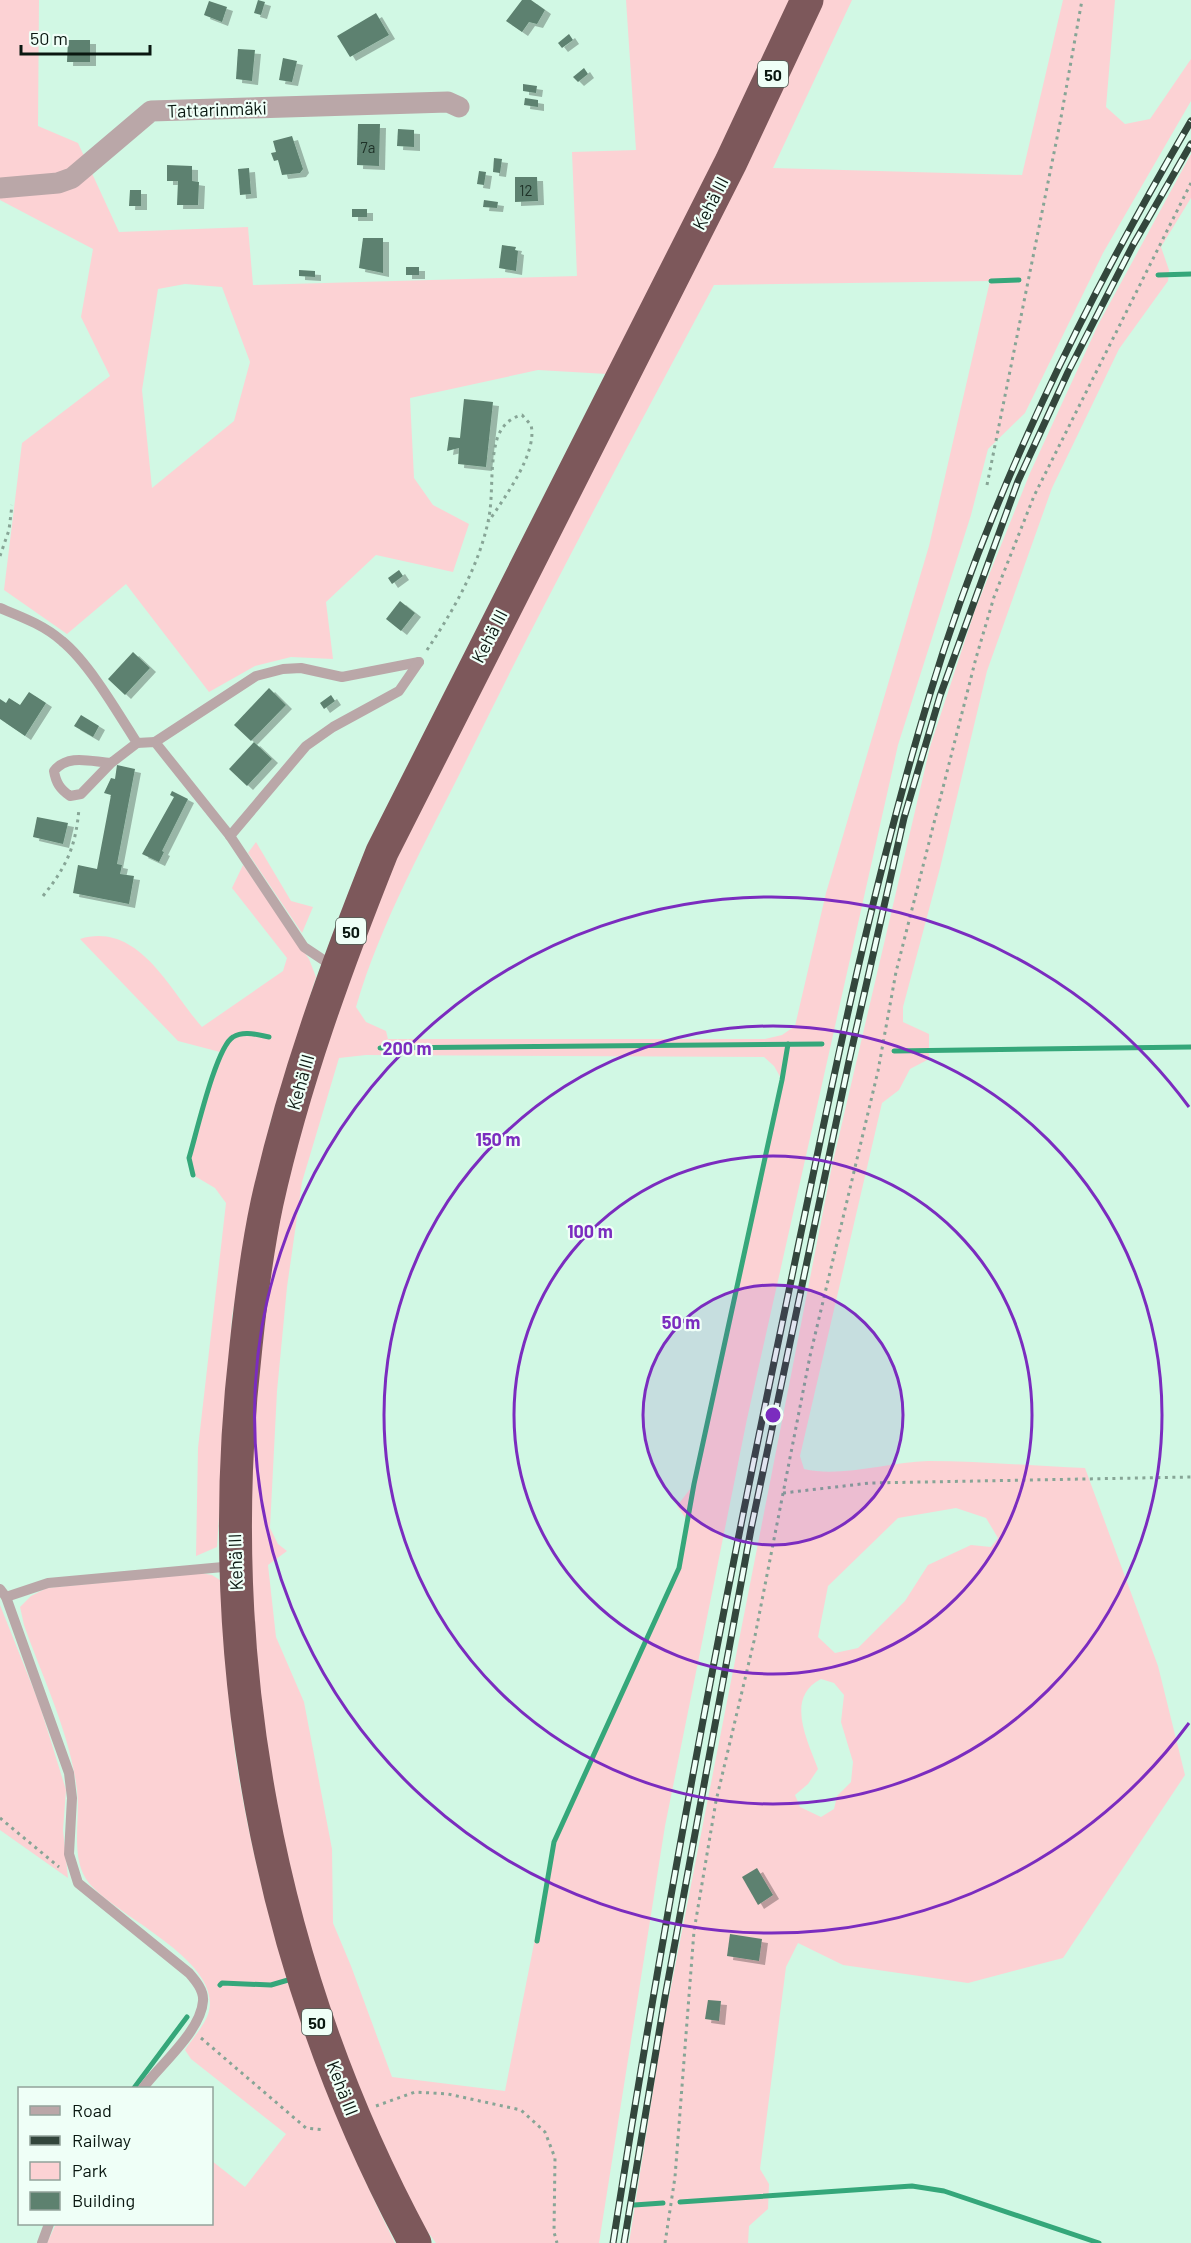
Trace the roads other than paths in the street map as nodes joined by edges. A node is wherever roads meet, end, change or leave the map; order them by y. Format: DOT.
graph roads {
  1 [pos="807,0"];
  2 [pos="459,107"];
  3 [pos="0,188"];
  4 [pos="0,609"];
  5 [pos="155,742"];
  6 [pos="137,743"];
  7 [pos="111,763"];
  8 [pos="230,836"];
  9 [pos="336,968"];
  10 [pos="235,1566"];
  11 [pos="3,1593"];
  12 [pos="144,2087"];
  13 [pos="48,2225"];
  14 [pos="42,2243"];
  15 [pos="415,2243"];
  1 -- 9 [label="highway, Kehä III / 50"];
  2 -- 3 [label="street, Tattarinmäki"];
  4 -- 6 [label="lane"];
  5 -- 6 [label="lane"];
  5 -- 8 [label="lane"];
  5 -- 8 [label="lane"];
  6 -- 7 [label="lane"];
  7 -- 7 [label="lane"];
  8 -- 9 [label="lane"];
  9 -- 10 [label="highway, Kehä III / 50"];
  10 -- 11 [label="lane"];
  10 -- 15 [label="highway, Kehä III / 50"];
  11 -- 12 [label="lane"];
  13 -- 14 [label="lane"];
}
